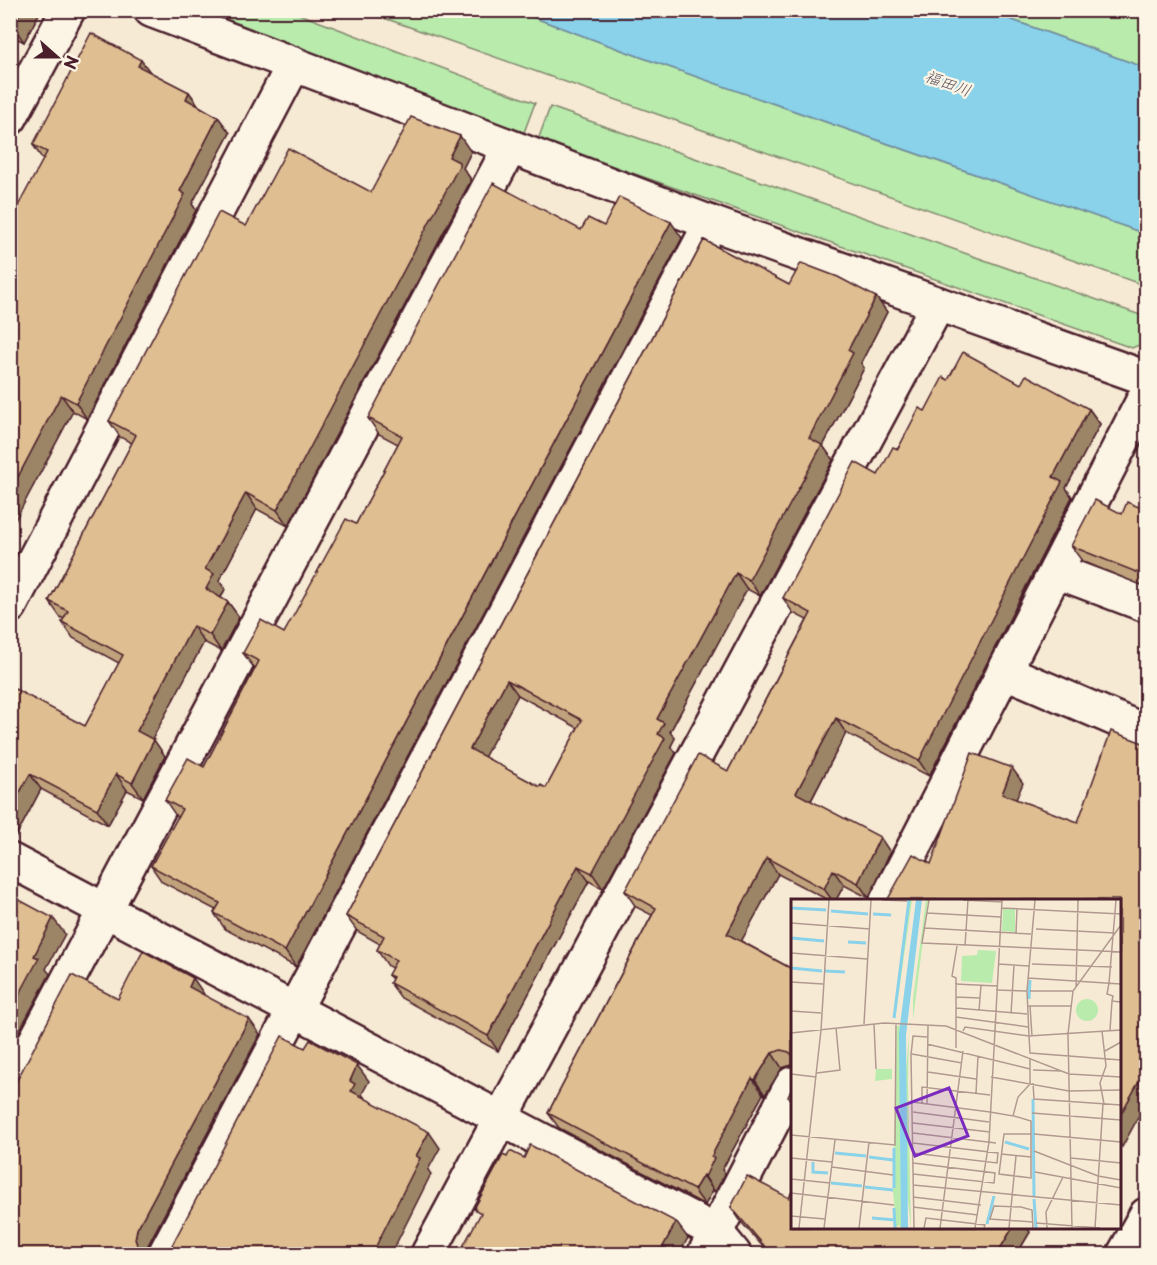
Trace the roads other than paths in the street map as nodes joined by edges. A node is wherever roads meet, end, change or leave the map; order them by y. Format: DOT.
graph roads {
  1 [pos="68,10"];
  2 [pos="152,10"];
  3 [pos="294,64"];
  4 [pos="10,118"];
  5 [pos="510,147"];
  6 [pos="711,223"];
  7 [pos="938,304"];
  8 [pos="1146,378"];
  9 [pos="1146,395"];
  10 [pos="1056,571"];
  11 [pos="1146,605"];
  12 [pos="10,606"];
  13 [pos="1004,671"];
  14 [pos="1146,732"];
  15 [pos="10,860"];
  16 [pos="888,899"];
  17 [pos="105,910"];
  18 [pos="294,1010"];
  19 [pos="791,1086"];
  20 [pos="10,1089"];
  21 [pos="501,1119"];
  22 [pos="1146,1215"];
  23 [pos="718,1247"];
  24 [pos="165,1254"];
  25 [pos="428,1254"];
  26 [pos="1124,1254"];
  1 -- 4 [label="street"];
  2 -- 3 [label="street"];
  3 -- 5 [label="street"];
  3 -- 12 [label="street"];
  5 -- 6 [label="street"];
  5 -- 17 [label="street"];
  6 -- 7 [label="street"];
  6 -- 18 [label="street"];
  7 -- 8 [label="street"];
  7 -- 21 [label="street"];
  9 -- 10 [label="street"];
  10 -- 11 [label="street"];
  10 -- 13 [label="street"];
  13 -- 14 [label="street"];
  13 -- 16 [label="street"];
  15 -- 17 [label="street"];
  17 -- 18 [label="street"];
  17 -- 20 [label="street"];
  18 -- 21 [label="street"];
  18 -- 24 [label="street"];
  19 -- 23 [label="street"];
  21 -- 23 [label="street"];
  21 -- 25 [label="street"];
  22 -- 26 [label="street"];
}
